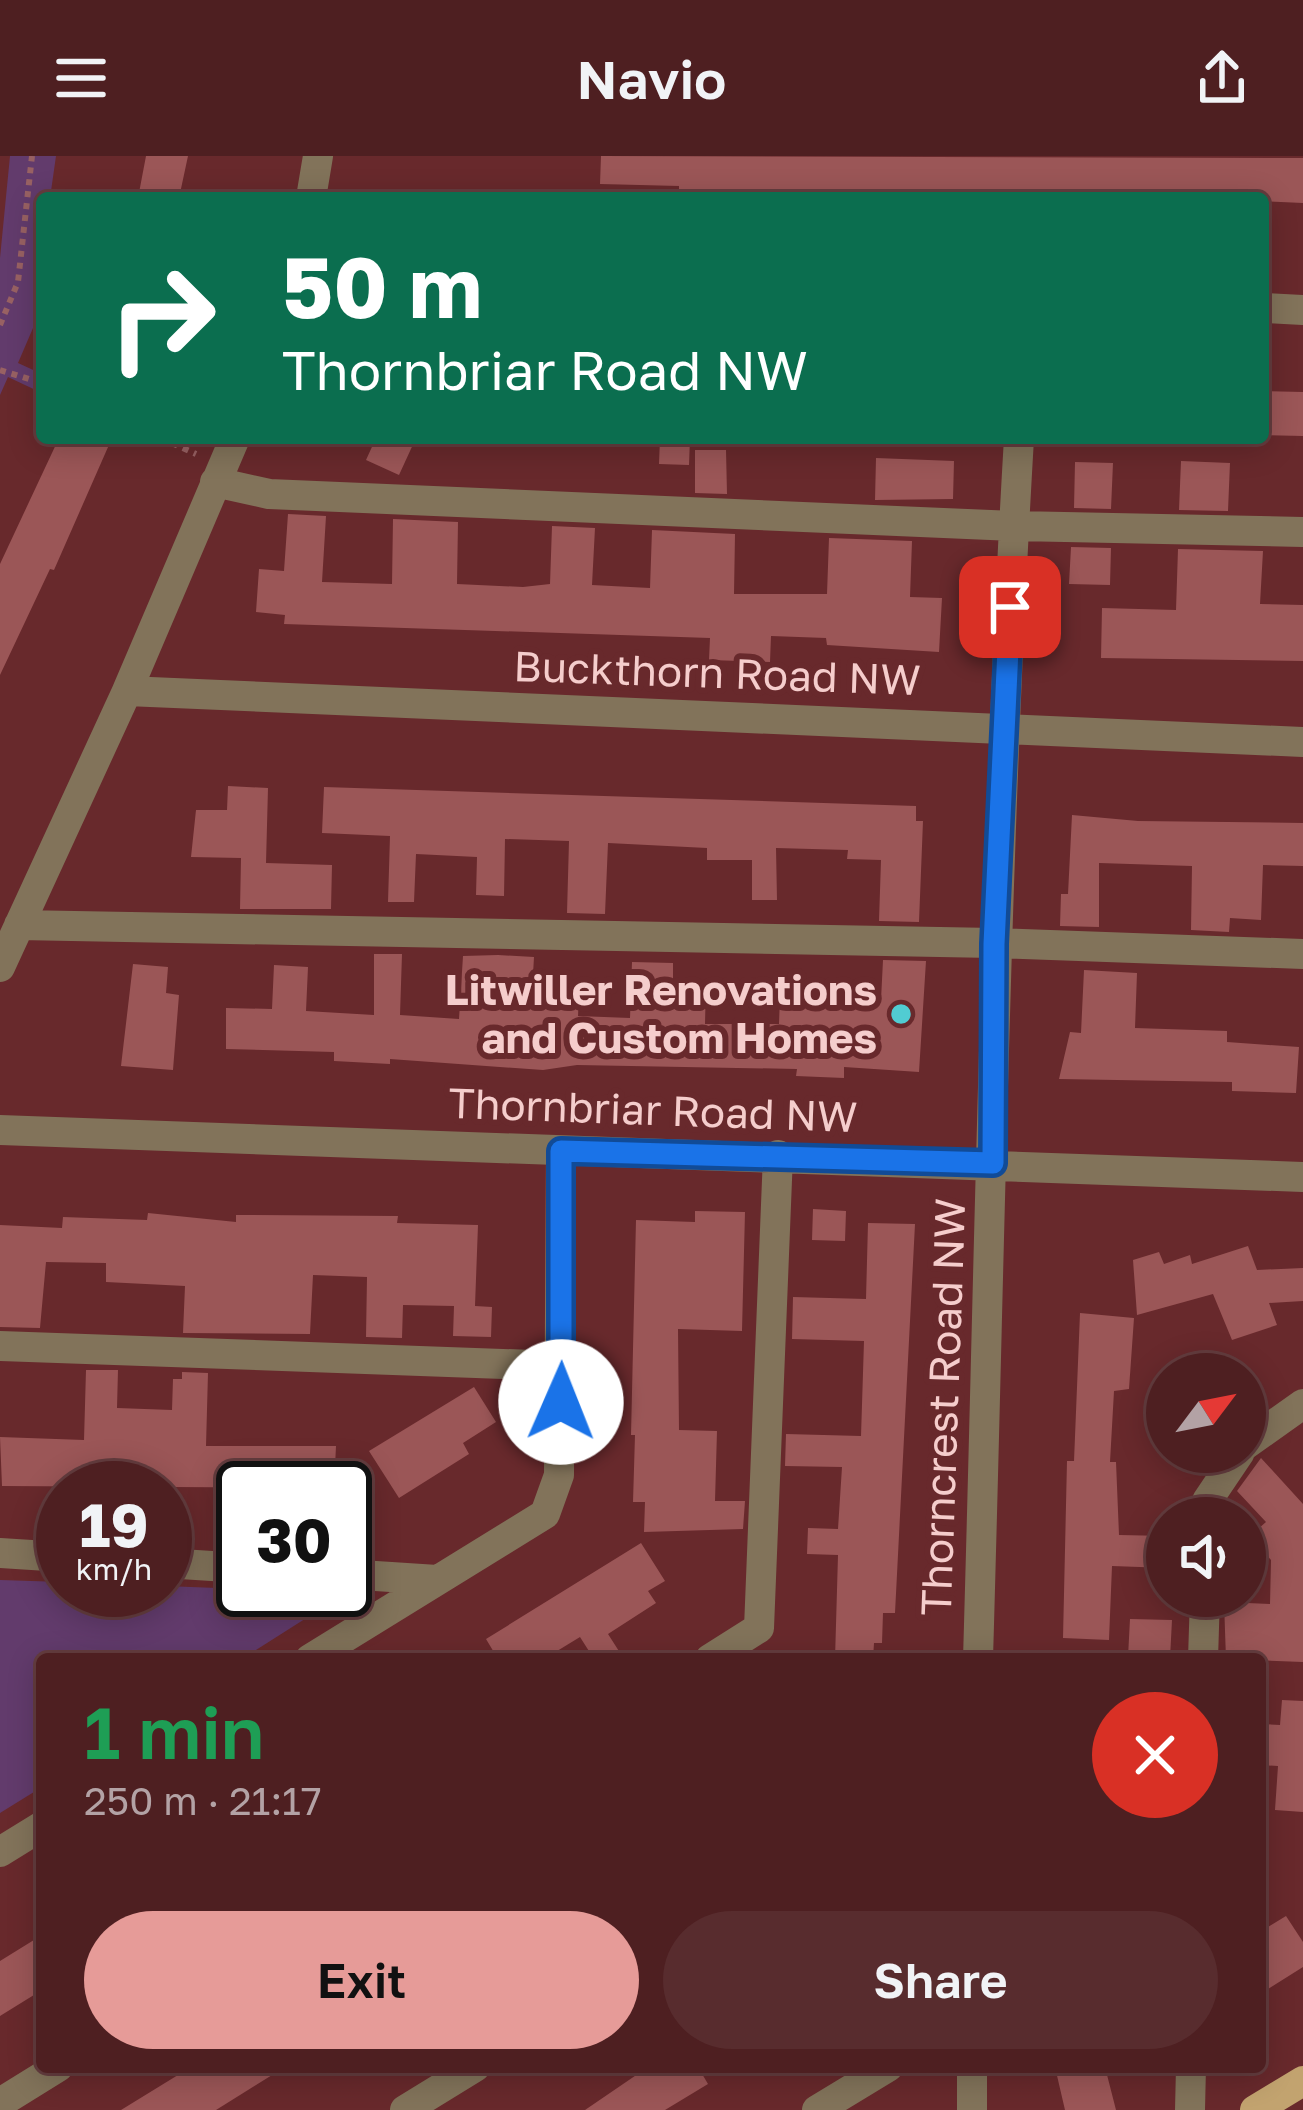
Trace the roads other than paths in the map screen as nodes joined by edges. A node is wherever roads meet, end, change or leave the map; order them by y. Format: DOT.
graph roads {
  1 [pos="318,156"];
  2 [pos="312,192"];
  3 [pos="1269,308"];
  4 [pos="1303,310"];
  5 [pos="232,444"];
  6 [pos="1019,444"];
  7 [pos="215,482"];
  8 [pos="1014,526"];
  9 [pos="1303,532"];
  10 [pos="127,691"];
  11 [pos="1003,727"];
  12 [pos="1303,742"];
  13 [pos="20,925"];
  14 [pos="994,944"];
  15 [pos="1303,954"];
  16 [pos="0,967"];
  17 [pos="0,1130"];
  18 [pos="561,1151"];
  19 [pos="778,1155"];
  20 [pos="993,1163"];
  21 [pos="1303,1177"];
  22 [pos="0,1346"];
  23 [pos="562,1366"];
  24 [pos="1303,1404"];
  25 [pos="1266,1431"];
  26 [pos="0,1553"];
  27 [pos="36,1555"];
  28 [pos="372,1576"];
  29 [pos="436,1580"];
  30 [pos="1204,1617"];
  31 [pos="320,1653"];
  32 [pos="720,1653"];
  33 [pos="978,1653"];
  34 [pos="1203,1653"];
  35 [pos="36,1830"];
  36 [pos="0,1852"];
  37 [pos="48,2073"];
  38 [pos="465,2073"];
  39 [pos="878,2073"];
  40 [pos="972,2073"];
  41 [pos="1191,2073"];
  42 [pos="1303,2081"];
  43 [pos="0,2103"];
  44 [pos="405,2110"];
  45 [pos="817,2110"];
  46 [pos="971,2110"];
  47 [pos="1190,2110"];
  48 [pos="1255,2110"];
  1 -- 2 [label="street"];
  3 -- 4 [label="street"];
  5 -- 7 [label="street"];
  6 -- 8 [label="street, Thorncrest Road NW"];
  7 -- 8 [label="street"];
  7 -- 10 [label="street"];
  8 -- 9 [label="street"];
  8 -- 11 [label="street, Thorncrest Road NW"];
  10 -- 11 [label="street, Buckthorn Road NW"];
  10 -- 13 [label="street"];
  11 -- 12 [label="street, Buckthorn Road NW"];
  11 -- 14 [label="street, Thorncrest Road NW"];
  13 -- 14 [label="street"];
  13 -- 16 [label="street"];
  14 -- 15 [label="street"];
  14 -- 20 [label="street, Thorncrest Road NW"];
  17 -- 18 [label="street, Thornbriar Road NW"];
  18 -- 19 [label="street, Thornbriar Road NW"];
  18 -- 23 [label="street"];
  19 -- 20 [label="street, Thornbriar Road NW"];
  19 -- 32 [label="street"];
  20 -- 21 [label="street, Thornbriar Road NW"];
  20 -- 33 [label="street, Thorncrest Road NW"];
  22 -- 23 [label="street"];
  23 -- 29 [label="street"];
  24 -- 25 [label="street"];
  26 -- 27 [label="street"];
  28 -- 29 [label="street"];
  29 -- 31 [label="street"];
  30 -- 34 [label="street"];
  35 -- 36 [label="street"];
  37 -- 43 [label="street"];
  38 -- 44 [label="street"];
  39 -- 45 [label="street"];
  40 -- 46 [label="street"];
  41 -- 47 [label="street"];
  42 -- 48 [label="main road"];
}
